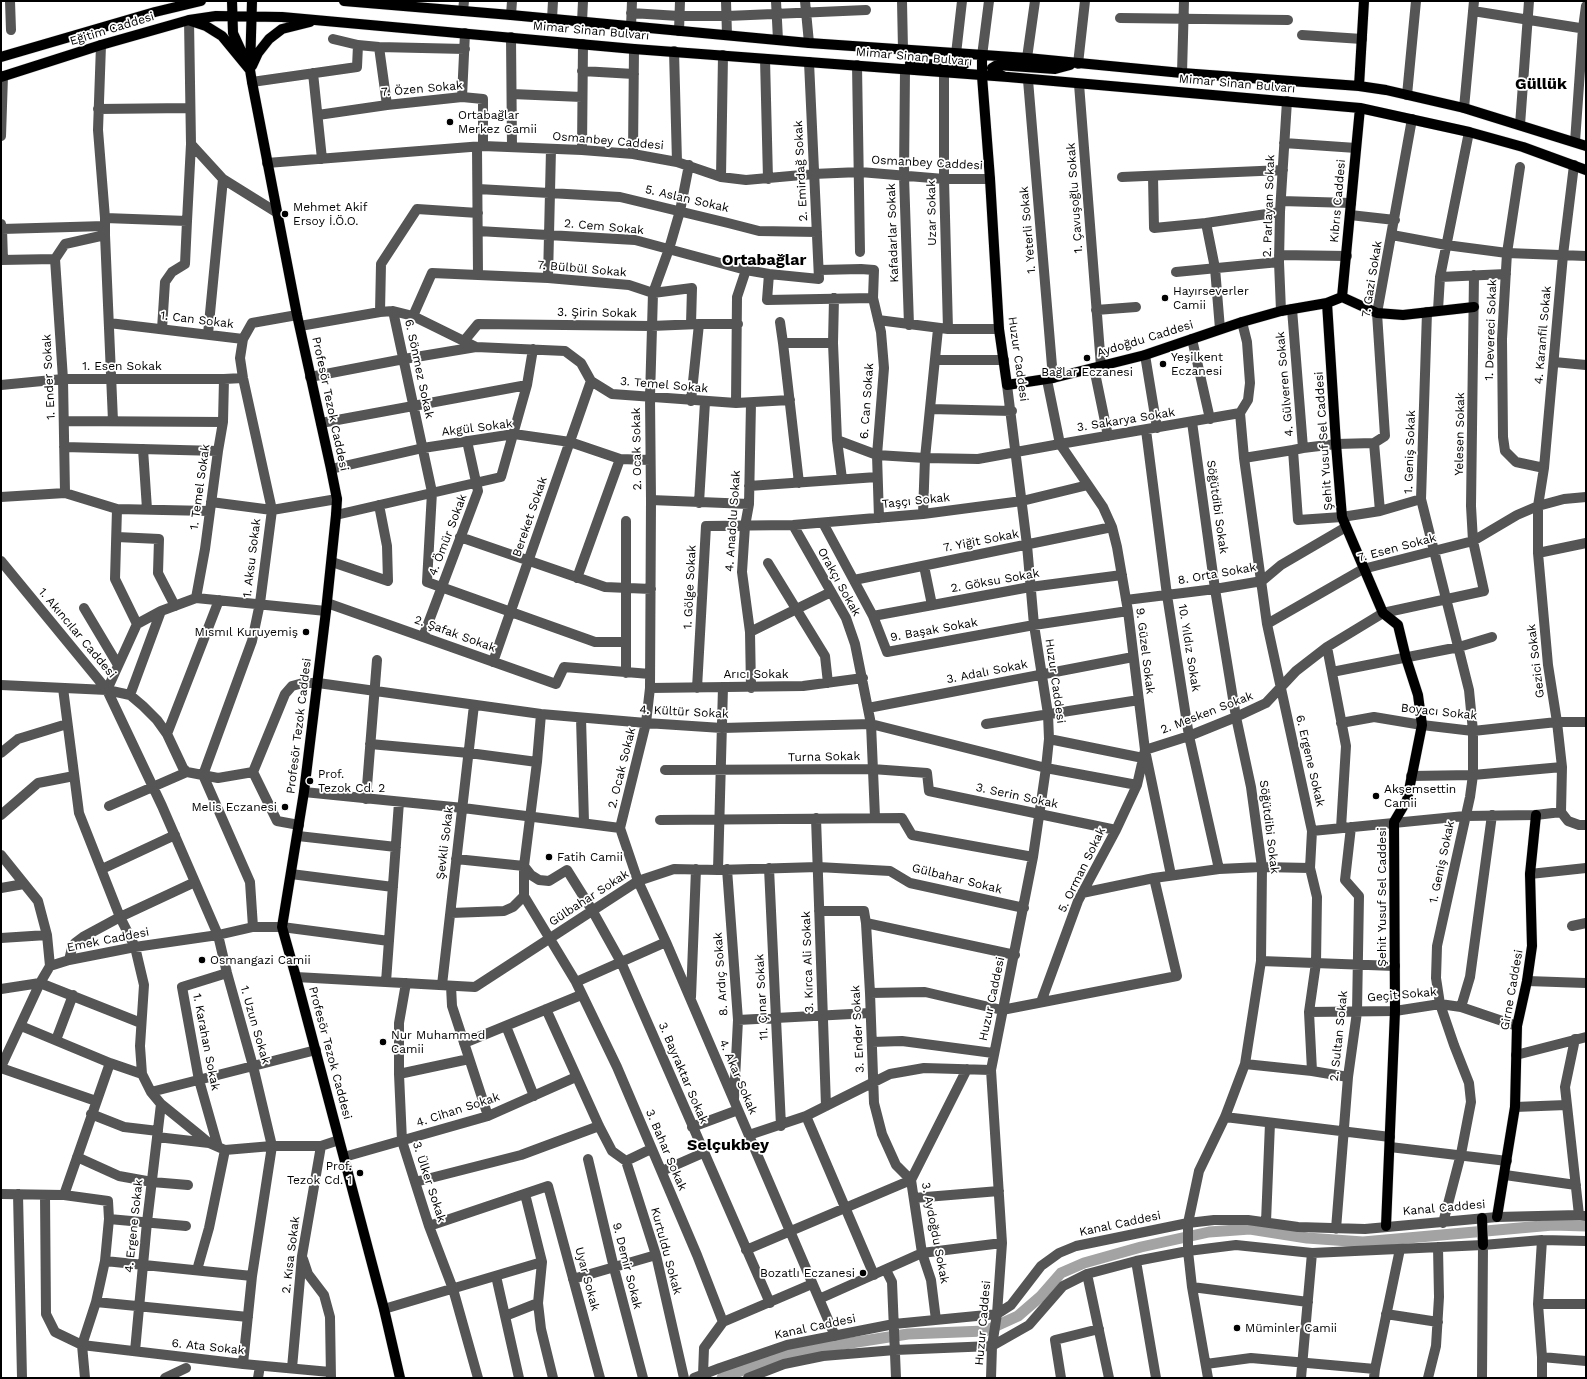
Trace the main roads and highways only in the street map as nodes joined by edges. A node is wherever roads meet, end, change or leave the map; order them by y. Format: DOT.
graph roads {
  1 [pos="201,1"];
  2 [pos="232,1"];
  3 [pos="252,1"];
  4 [pos="344,1"];
  5 [pos="1364,1"];
  6 [pos="187,3"];
  7 [pos="380,3"];
  8 [pos="464,6"];
  9 [pos="232,16"];
  10 [pos="252,16"];
  11 [pos="189,20"];
  12 [pos="320,20"];
  13 [pos="956,54"];
  14 [pos="982,56"];
  15 [pos="1,57"];
  16 [pos="1078,64"];
  17 [pos="889,68"];
  18 [pos="250,70"];
  19 [pos="982,76"];
  20 [pos="2,77"];
  21 [pos="1008,77"];
  22 [pos="1359,86"];
  23 [pos="1360,108"];
  24 [pos="1586,146"];
  25 [pos="1586,170"];
  26 [pos="1342,297"];
  27 [pos="1327,303"];
  28 [pos="1474,307"];
  29 [pos="1007,385"];
  30 [pos="1536,815"];
  31 [pos="1497,1217"];
  32 [pos="1482,1218"];
  33 [pos="1386,1226"];
  34 [pos="1483,1245"];
  35 [pos="400,1378"];
  1 -- 6 [label="main road, Eğitim Caddesi"];
  2 -- 9 [label="main road"];
  3 -- 10 [label="main road"];
  4 -- 7 [label="main road, Mimar Sinan Bulvarı"];
  5 -- 22 [label="main road"];
  6 -- 15 [label="main road, Eğitim Caddesi"];
  7 -- 8 [label="main road, Mimar Sinan Bulvarı"];
  8 -- 13 [label="main road, Mimar Sinan Bulvarı"];
  9 -- 10 [label="main road, Mimar Sinan Bulvarı"];
  9 -- 11 [label="main road, Eğitim Caddesi"];
  9 -- 18 [label="main road"];
  10 -- 12 [label="main road, Mimar Sinan Bulvarı"];
  10 -- 18 [label="main road"];
  11 -- 18 [label="main road"];
  11 -- 20 [label="main road, Eğitim Caddesi"];
  12 -- 17 [label="main road, Mimar Sinan Bulvarı"];
  12 -- 18 [label="main road"];
  13 -- 14 [label="main road, Mimar Sinan Bulvarı"];
  13 -- 17 [label="main road"];
  14 -- 16 [label="main road, Mimar Sinan Bulvarı"];
  14 -- 19 [label="main road, Huzur Caddesi"];
  16 -- 21 [label="main road"];
  16 -- 22 [label="main road, Mimar Sinan Bulvarı"];
  17 -- 19 [label="main road, Mimar Sinan Bulvarı"];
  18 -- 35 [label="main road, Profesör Tezok Caddesi"];
  19 -- 21 [label="main road, Mimar Sinan Bulvarı"];
  19 -- 29 [label="main road, Huzur Caddesi"];
  21 -- 23 [label="main road, Mimar Sinan Bulvarı"];
  22 -- 24 [label="main road, Mimar Sinan Bulvarı"];
  23 -- 25 [label="main road, Mimar Sinan Bulvarı"];
  23 -- 26 [label="main road, Kıbrıs Caddesi"];
  26 -- 27 [label="main road, Aydoğdu Caddesi"];
  26 -- 28 [label="main road"];
  27 -- 29 [label="main road, Aydoğdu Caddesi"];
  27 -- 33 [label="main road, Şehit Yusuf Sel Caddesi"];
  30 -- 31 [label="main road, Girne Caddesi"];
  32 -- 34 [label="main road"];
}
